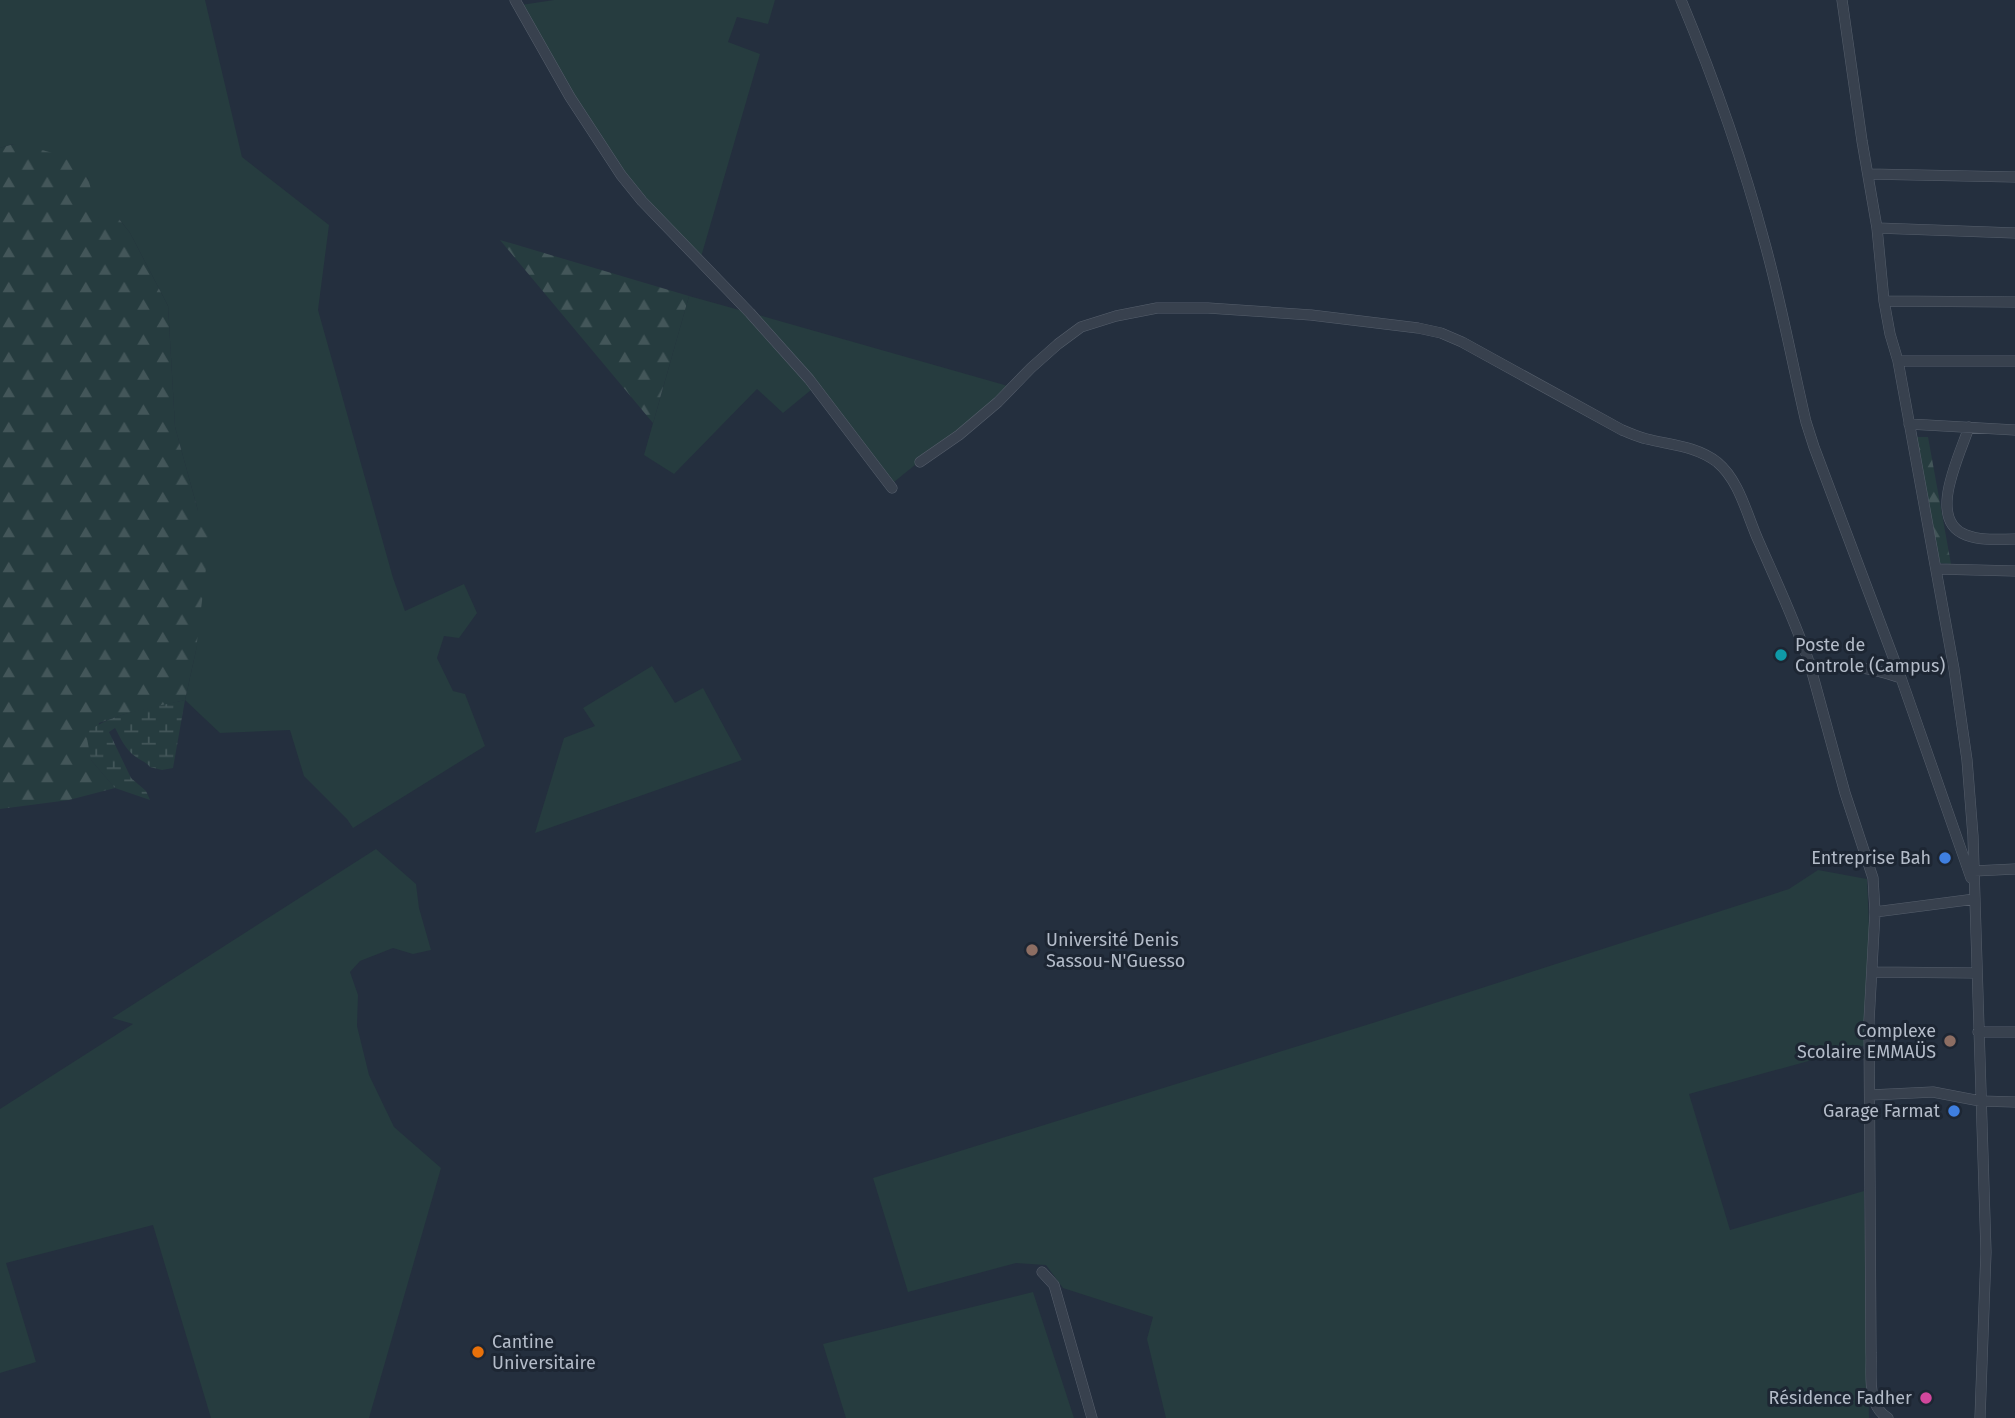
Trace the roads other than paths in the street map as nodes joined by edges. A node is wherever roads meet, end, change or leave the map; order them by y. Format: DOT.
graph roads {
  1 [pos="515,0"];
  2 [pos="1681,0"];
  3 [pos="1842,0"];
  4 [pos="1868,174"];
  5 [pos="2015,177"];
  6 [pos="1877,228"];
  7 [pos="2015,233"];
  8 [pos="1884,302"];
  9 [pos="2015,302"];
  10 [pos="1898,361"];
  11 [pos="2015,361"];
  12 [pos="1909,424"];
  13 [pos="1969,427"];
  14 [pos="2015,430"];
  15 [pos="920,462"];
  16 [pos="892,488"];
  17 [pos="2015,538"];
  18 [pos="1937,569"];
  19 [pos="2015,571"];
  20 [pos="1810,665"];
  21 [pos="1901,678"];
  22 [pos="2015,869"];
  23 [pos="1974,871"];
  24 [pos="1975,893"];
  25 [pos="1875,912"];
  26 [pos="1871,972"];
  27 [pos="1977,973"];
  28 [pos="1978,1032"];
  29 [pos="2015,1032"];
  30 [pos="1870,1095"];
  31 [pos="1980,1101"];
  32 [pos="2015,1102"];
  33 [pos="1042,1272"];
  34 [pos="1092,1418"];
  35 [pos="1888,1418"];
  36 [pos="1980,1418"];
  1 -- 16 [label="street"];
  2 -- 21 [label="street"];
  3 -- 4 [label="street"];
  4 -- 5 [label="street"];
  4 -- 6 [label="street"];
  6 -- 7 [label="street"];
  6 -- 8 [label="street"];
  8 -- 9 [label="street"];
  8 -- 10 [label="street"];
  10 -- 11 [label="street"];
  10 -- 12 [label="street"];
  12 -- 13 [label="street"];
  12 -- 18 [label="street"];
  13 -- 14 [label="street"];
  13 -- 17 [label="street"];
  15 -- 20 [label="street"];
  18 -- 19 [label="street"];
  18 -- 23 [label="street"];
  20 -- 21 [label="street"];
  20 -- 25 [label="street"];
  21 -- 24 [label="street"];
  22 -- 23 [label="street"];
  23 -- 24 [label="street"];
  24 -- 25 [label="street"];
  24 -- 27 [label="street"];
  25 -- 26 [label="street"];
  26 -- 27 [label="street"];
  26 -- 30 [label="street"];
  27 -- 28 [label="street"];
  28 -- 29 [label="street"];
  28 -- 31 [label="street"];
  30 -- 31 [label="street"];
  30 -- 35 [label="street"];
  31 -- 32 [label="street"];
  31 -- 36 [label="street"];
  33 -- 34 [label="street"];
}
